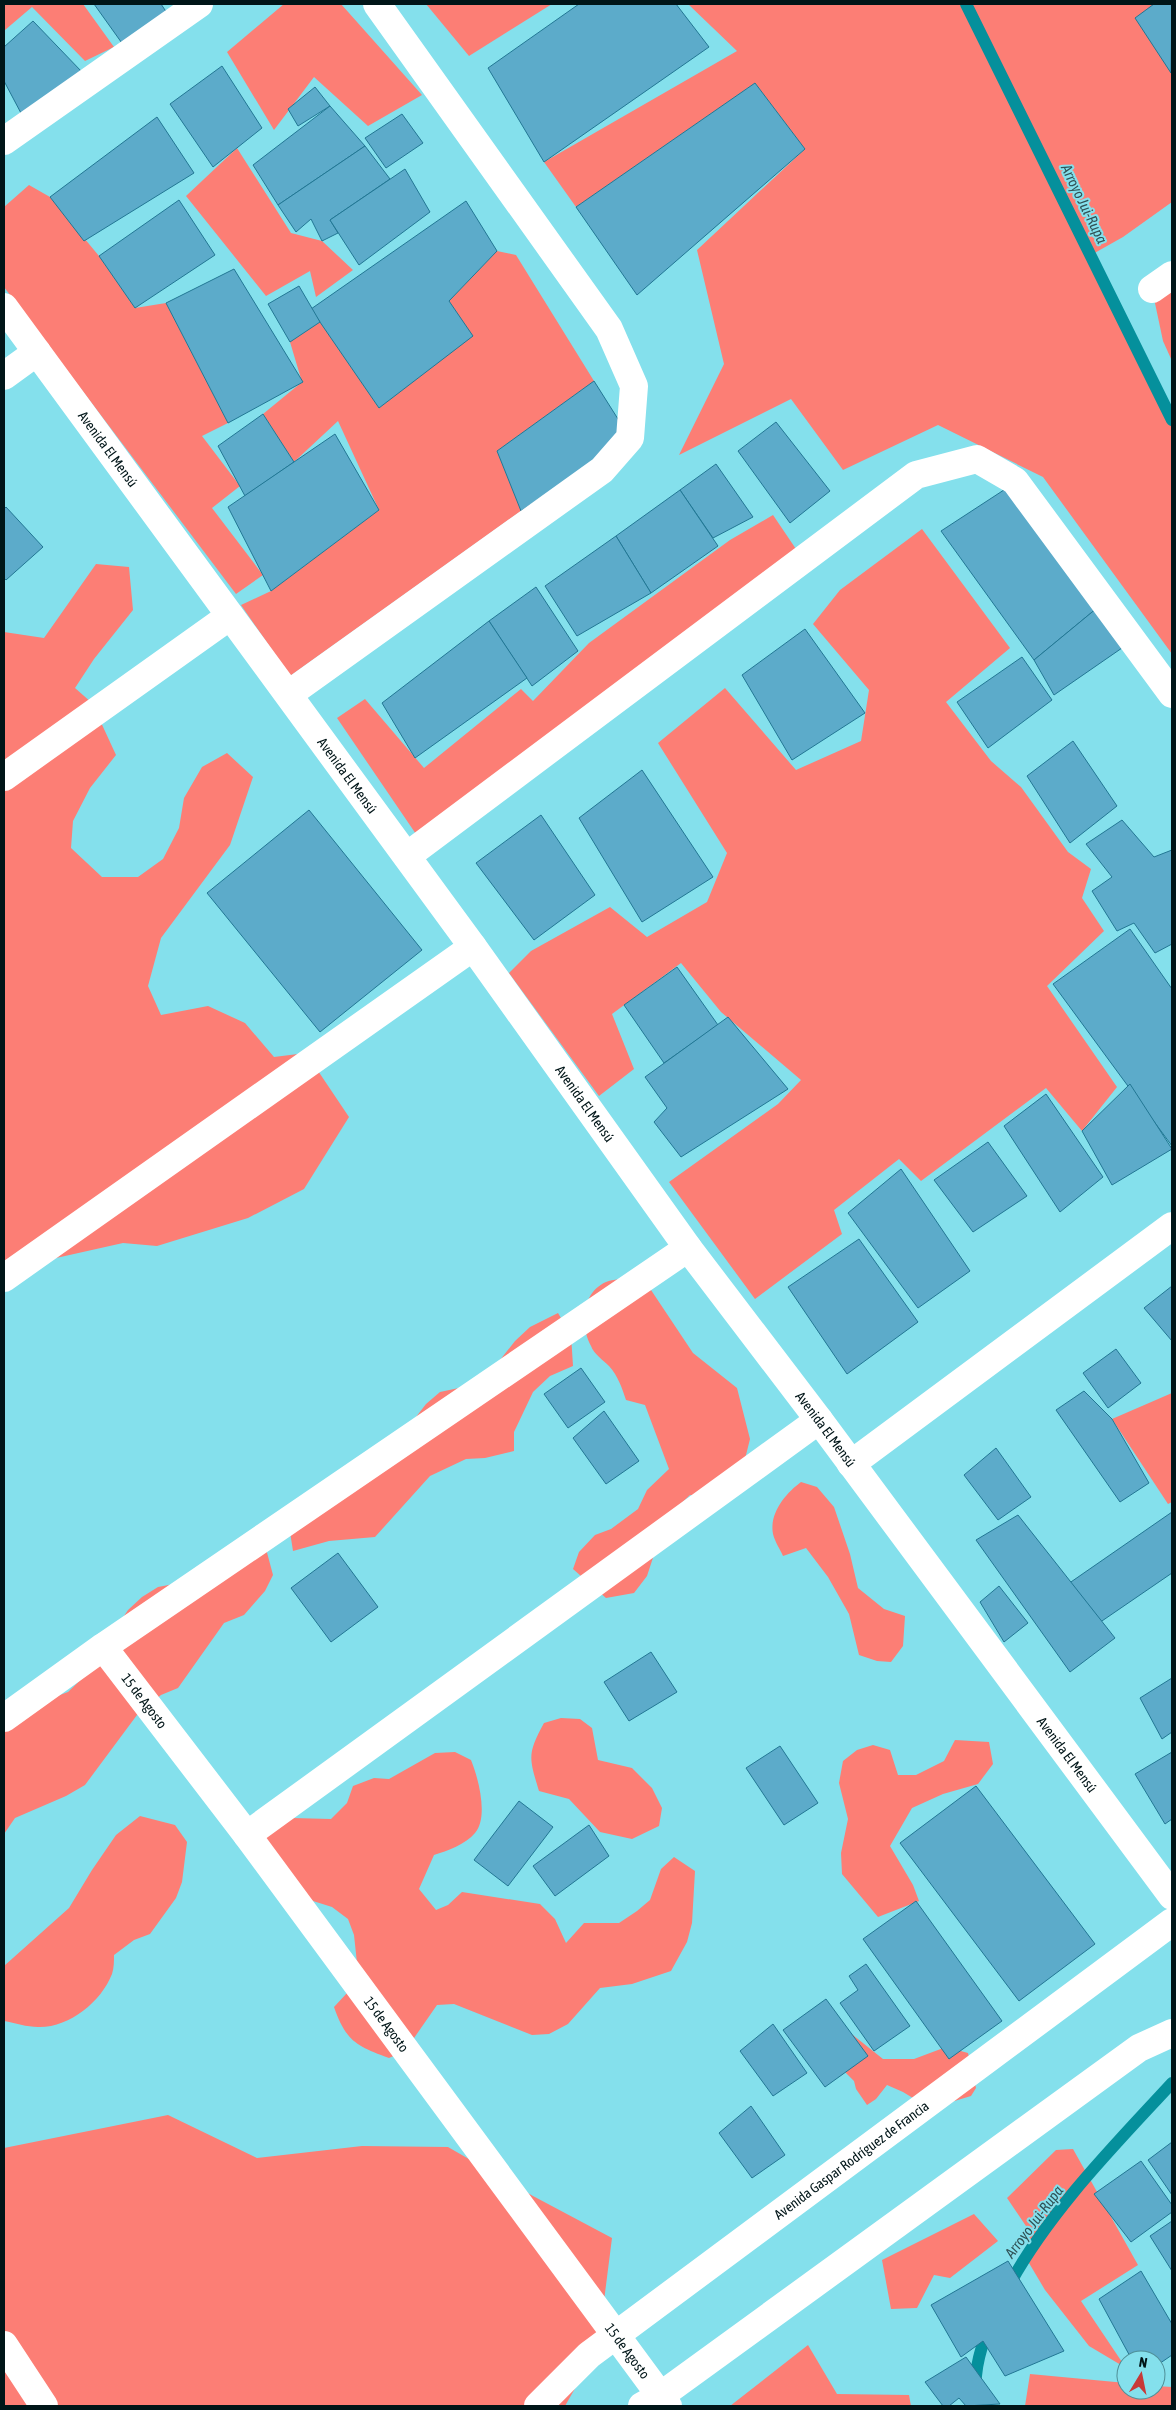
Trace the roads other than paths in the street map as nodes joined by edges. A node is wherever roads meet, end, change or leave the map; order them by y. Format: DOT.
graph roads {
  1 [pos="199,4"];
  2 [pos="378,4"];
  3 [pos="4,141"];
  4 [pos="4,307"];
  5 [pos="37,352"];
  6 [pos="4,376"];
  7 [pos="230,616"];
  8 [pos="289,694"];
  9 [pos="1172,694"];
  10 [pos="4,777"];
  11 [pos="407,856"];
  12 [pos="474,947"];
  13 [pos="1172,1226"];
  14 [pos="688,1248"];
  15 [pos="4,1278"];
  16 [pos="819,1420"];
  17 [pos="851,1464"];
  18 [pos="103,1647"];
  19 [pos="4,1718"];
  20 [pos="248,1835"];
  21 [pos="1172,1896"];
  22 [pos="1172,1922"];
  23 [pos="1172,2033"];
  24 [pos="615,2336"];
  25 [pos="4,2345"];
  26 [pos="656,2403"];
  27 [pos="44,2406"];
  28 [pos="538,2406"];
  1 -- 3 [label="street"];
  2 -- 8 [label="street"];
  4 -- 5 [label="street, Avenida El Mensú"];
  5 -- 6 [label="street"];
  5 -- 7 [label="street, Avenida El Mensú"];
  7 -- 8 [label="street, Avenida El Mensú"];
  7 -- 10 [label="street"];
  8 -- 11 [label="street, Avenida El Mensú"];
  9 -- 11 [label="street"];
  11 -- 12 [label="street, Avenida El Mensú"];
  12 -- 14 [label="street, Avenida El Mensú"];
  12 -- 15 [label="street"];
  13 -- 17 [label="street"];
  14 -- 16 [label="street, Avenida El Mensú"];
  14 -- 18 [label="street"];
  16 -- 17 [label="street, Avenida El Mensú"];
  16 -- 20 [label="street"];
  17 -- 21 [label="street, Avenida El Mensú"];
  18 -- 19 [label="street"];
  18 -- 20 [label="street, 15 de Agosto"];
  20 -- 24 [label="street, 15 de Agosto"];
  22 -- 24 [label="street, Avenida Gaspar Rodríguez de Francia"];
  23 -- 26 [label="street"];
  24 -- 26 [label="street, 15 de Agosto"];
  24 -- 28 [label="street, Avenida Gaspar Rodríguez de Francia"];
  25 -- 27 [label="street"];
}
